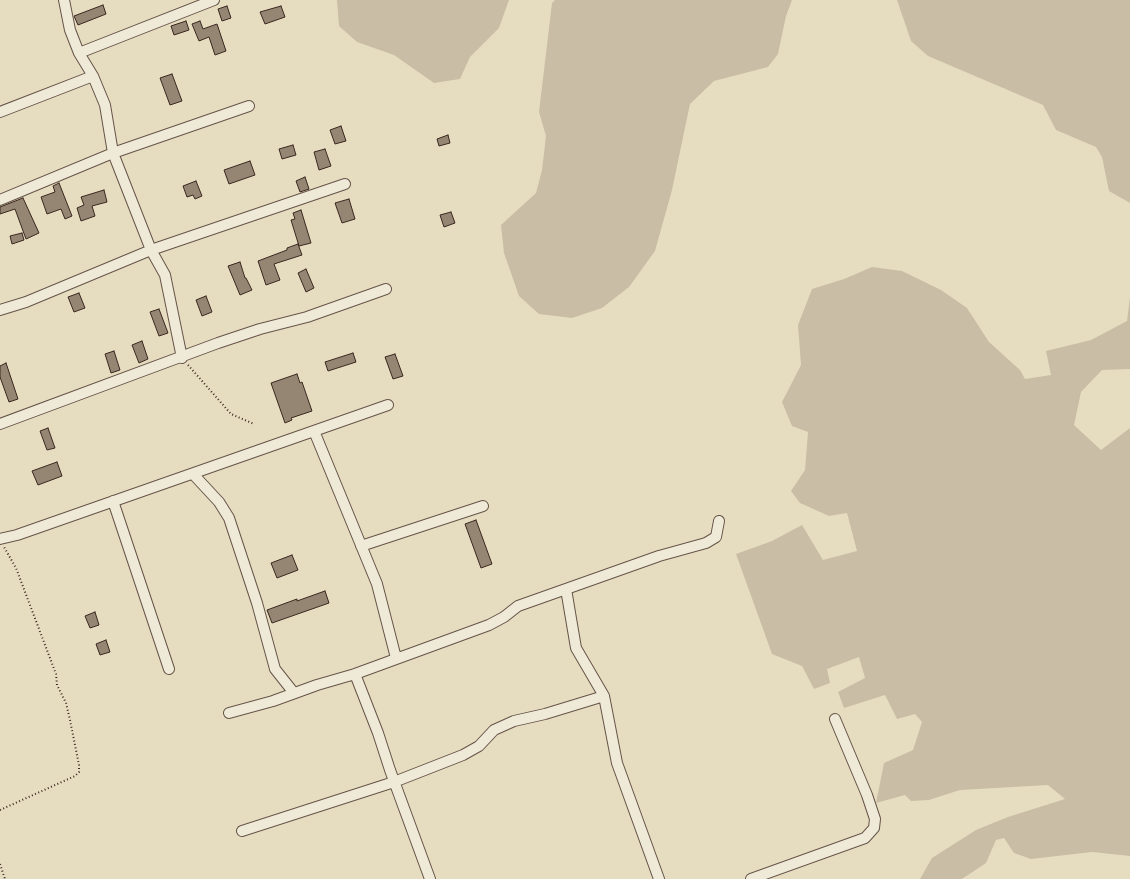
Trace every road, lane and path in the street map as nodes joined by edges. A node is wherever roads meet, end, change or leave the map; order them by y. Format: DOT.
graph roads {
  1 [pos="64,0"];
  2 [pos="214,0"];
  3 [pos="79,53"];
  4 [pos="93,76"];
  5 [pos="249,106"];
  6 [pos="0,112"];
  7 [pos="113,153"];
  8 [pos="345,184"];
  9 [pos="0,200"];
  10 [pos="151,250"];
  11 [pos="386,289"];
  12 [pos="0,310"];
  13 [pos="182,358"];
  14 [pos="388,405"];
  15 [pos="0,424"];
  16 [pos="254,424"];
  17 [pos="314,431"];
  18 [pos="193,474"];
  19 [pos="113,502"];
  20 [pos="483,506"];
  21 [pos="719,521"];
  22 [pos="1,537"];
  23 [pos="361,546"];
  24 [pos="566,589"];
  25 [pos="396,658"];
  26 [pos="169,669"];
  27 [pos="355,674"];
  28 [pos="294,693"];
  29 [pos="604,696"];
  30 [pos="228,713"];
  31 [pos="835,719"];
  32 [pos="394,782"];
  33 [pos="0,810"];
  34 [pos="242,831"];
  35 [pos="0,864"];
  36 [pos="6,879"];
  37 [pos="430,879"];
  38 [pos="659,879"];
  39 [pos="751,879"];
  1 -- 3 [label="street"];
  2 -- 3 [label="street"];
  3 -- 4 [label="street"];
  4 -- 6 [label="street"];
  4 -- 7 [label="street"];
  5 -- 7 [label="street"];
  7 -- 9 [label="street"];
  7 -- 10 [label="street"];
  8 -- 10 [label="street"];
  10 -- 12 [label="street"];
  10 -- 13 [label="street"];
  11 -- 13 [label="street"];
  13 -- 15 [label="street"];
  13 -- 16 [label="path"];
  14 -- 17 [label="street"];
  17 -- 18 [label="street"];
  17 -- 23 [label="street"];
  18 -- 19 [label="street"];
  18 -- 28 [label="street"];
  19 -- 22 [label="street"];
  19 -- 26 [label="street"];
  20 -- 23 [label="street"];
  21 -- 24 [label="street"];
  22 -- 33 [label="path"];
  23 -- 25 [label="street"];
  24 -- 25 [label="street"];
  24 -- 29 [label="street"];
  25 -- 27 [label="street"];
  27 -- 28 [label="street"];
  27 -- 32 [label="street"];
  28 -- 30 [label="street"];
  29 -- 32 [label="street"];
  29 -- 38 [label="street"];
  31 -- 39 [label="street"];
  32 -- 34 [label="street"];
  32 -- 37 [label="street"];
  35 -- 36 [label="path"];
}
